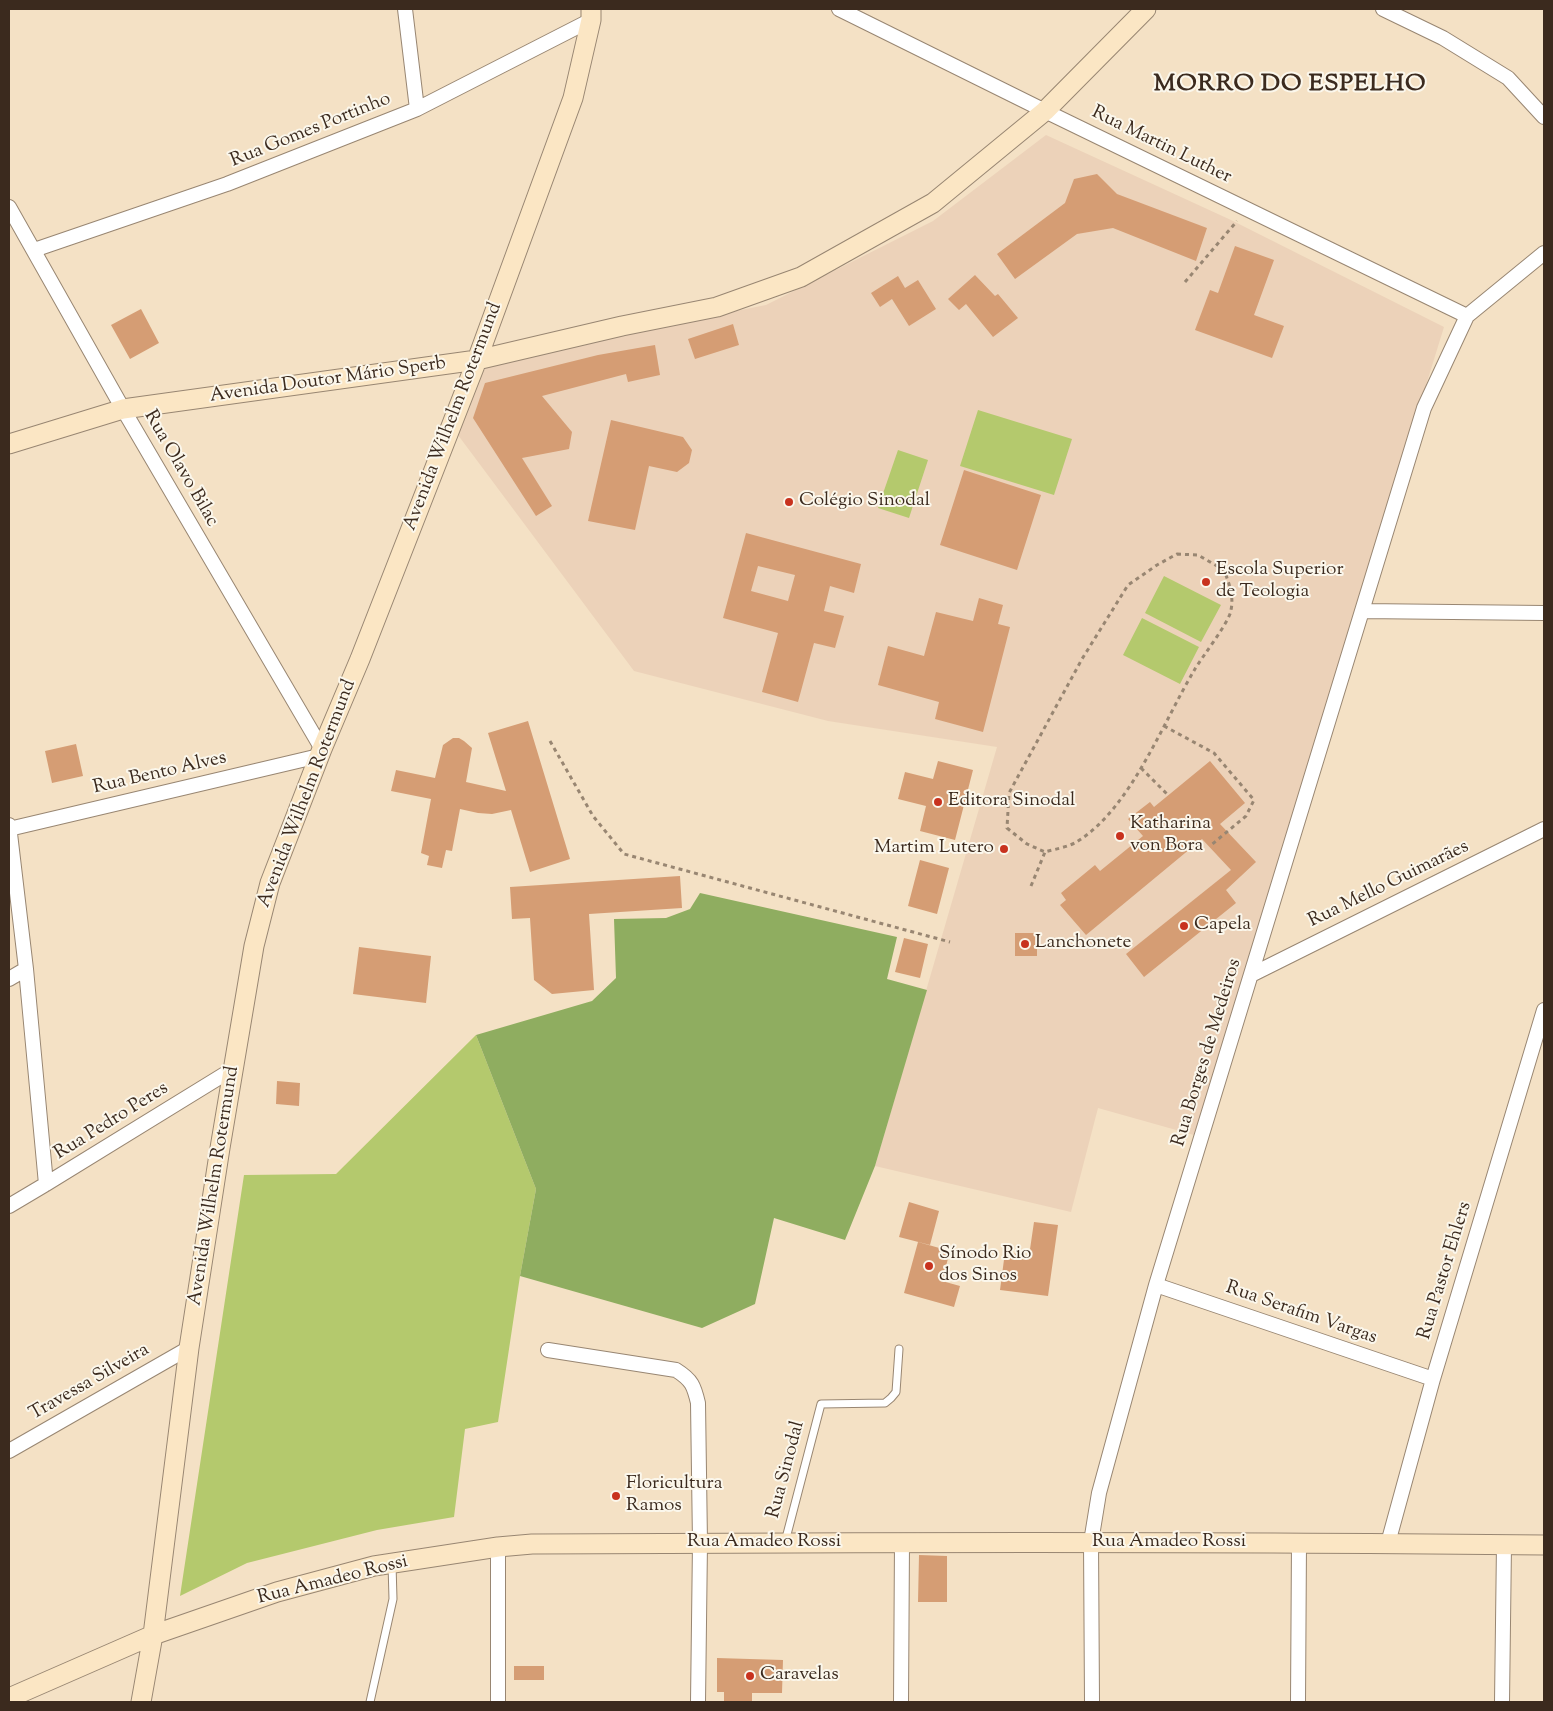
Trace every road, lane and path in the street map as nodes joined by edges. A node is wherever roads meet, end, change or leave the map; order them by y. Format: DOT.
graph roads {
  1 [pos="405,9"];
  2 [pos="839,9"];
  3 [pos="1146,9"];
  4 [pos="1383,9"];
  5 [pos="591,14"];
  6 [pos="418,109"];
  7 [pos="1046,111"];
  8 [pos="1544,117"];
  9 [pos="9,207"];
  10 [pos="1246,208"];
  11 [pos="34,250"];
  12 [pos="1544,253"];
  13 [pos="1186,282"];
  14 [pos="1467,316"];
  15 [pos="477,360"];
  16 [pos="123,409"];
  17 [pos="9,444"];
  18 [pos="1362,611"];
  19 [pos="1544,613"];
  20 [pos="1164,726"];
  21 [pos="550,742"];
  22 [pos="320,752"];
  23 [pos="1141,768"];
  24 [pos="1168,796"];
  25 [pos="9,828"];
  26 [pos="1544,830"];
  27 [pos="1210,846"];
  28 [pos="1045,852"];
  29 [pos="1031,886"];
  30 [pos="950,942"];
  31 [pos="26,969"];
  32 [pos="1251,975"];
  33 [pos="9,979"];
  34 [pos="1544,1010"];
  35 [pos="233,1069"];
  36 [pos="46,1184"];
  37 [pos="9,1206"];
  38 [pos="1156,1285"];
  39 [pos="189,1348"];
  40 [pos="899,1349"];
  41 [pos="548,1350"];
  42 [pos="1433,1379"];
  43 [pos="9,1451"];
  44 [pos="902,1542"];
  45 [pos="1091,1542"];
  46 [pos="700,1543"];
  47 [pos="784,1543"];
  48 [pos="1299,1543"];
  49 [pos="1388,1543"];
  50 [pos="1504,1544"];
  51 [pos="1544,1545"];
  52 [pos="498,1547"];
  53 [pos="392,1563"];
  54 [pos="153,1635"];
  55 [pos="9,1698"];
  56 [pos="141,1702"];
  57 [pos="370,1702"];
  58 [pos="498,1702"];
  59 [pos="698,1702"];
  60 [pos="901,1702"];
  61 [pos="1092,1702"];
  62 [pos="1298,1702"];
  63 [pos="1502,1702"];
  1 -- 6 [label="street"];
  2 -- 7 [label="street, Rua Martin Luther"];
  3 -- 7 [label="street, Avenida Doutor Mário Sperb"];
  4 -- 8 [label="street"];
  5 -- 6 [label="street, Rua Gomes Portinho"];
  5 -- 15 [label="street, Avenida Wilhelm Rotermund"];
  6 -- 11 [label="street, Rua Gomes Portinho"];
  7 -- 10 [label="street, Rua Martin Luther"];
  7 -- 15 [label="street, Avenida Doutor Mário Sperb"];
  9 -- 11 [label="street, Rua Olavo Bilac"];
  10 -- 13 [label="path"];
  10 -- 14 [label="street, Rua Martin Luther"];
  11 -- 16 [label="street, Rua Olavo Bilac"];
  12 -- 14 [label="street"];
  14 -- 18 [label="street, Rua Borges de Medeiros"];
  15 -- 16 [label="street, Avenida Doutor Mário Sperb"];
  15 -- 22 [label="street, Avenida Wilhelm Rotermund"];
  16 -- 17 [label="street, Avenida Doutor Mário Sperb"];
  16 -- 22 [label="street, Rua Olavo Bilac"];
  18 -- 19 [label="street"];
  18 -- 32 [label="street, Rua Borges de Medeiros"];
  20 -- 23 [label="path"];
  20 -- 27 [label="path"];
  20 -- 28 [label="path"];
  21 -- 30 [label="path"];
  22 -- 25 [label="street, Rua Bento Alves"];
  22 -- 35 [label="street, Avenida Wilhelm Rotermund"];
  23 -- 24 [label="path"];
  23 -- 28 [label="path"];
  25 -- 31 [label="street"];
  26 -- 32 [label="street, Rua Mello Guimarães"];
  28 -- 29 [label="path"];
  31 -- 33 [label="street"];
  31 -- 36 [label="street"];
  32 -- 38 [label="street, Rua Borges de Medeiros"];
  34 -- 42 [label="street, Rua Pastor Ehlers"];
  35 -- 36 [label="street, Rua Pedro Peres"];
  35 -- 39 [label="street, Avenida Wilhelm Rotermund"];
  36 -- 37 [label="street, Rua Pedro Peres"];
  38 -- 42 [label="street, Rua Serafim Vargas"];
  38 -- 45 [label="street, Rua Borges de Medeiros"];
  39 -- 43 [label="street, Travessa Silveira"];
  39 -- 54 [label="street, Avenida Wilhelm Rotermund"];
  40 -- 47 [label="lane, Rua Sinodal"];
  41 -- 46 [label="street"];
  42 -- 49 [label="street, Rua Pastor Ehlers"];
  44 -- 45 [label="street, Rua Amadeo Rossi"];
  44 -- 47 [label="street, Rua Amadeo Rossi"];
  44 -- 60 [label="street"];
  45 -- 48 [label="street, Rua Amadeo Rossi"];
  45 -- 61 [label="street, Rua Borges de Medeiros"];
  46 -- 47 [label="street, Rua Amadeo Rossi"];
  46 -- 52 [label="street, Rua Amadeo Rossi"];
  46 -- 59 [label="street"];
  48 -- 49 [label="street, Rua Amadeo Rossi"];
  48 -- 62 [label="street"];
  49 -- 50 [label="street, Rua Amadeo Rossi"];
  50 -- 51 [label="street, Rua Amadeo Rossi"];
  50 -- 63 [label="street"];
  52 -- 53 [label="street, Rua Amadeo Rossi"];
  52 -- 58 [label="street"];
  53 -- 54 [label="street, Rua Amadeo Rossi"];
  53 -- 57 [label="lane"];
  54 -- 55 [label="street, Rua Amadeo Rossi"];
  54 -- 56 [label="street, Avenida Wilhelm Rotermund"];
}
